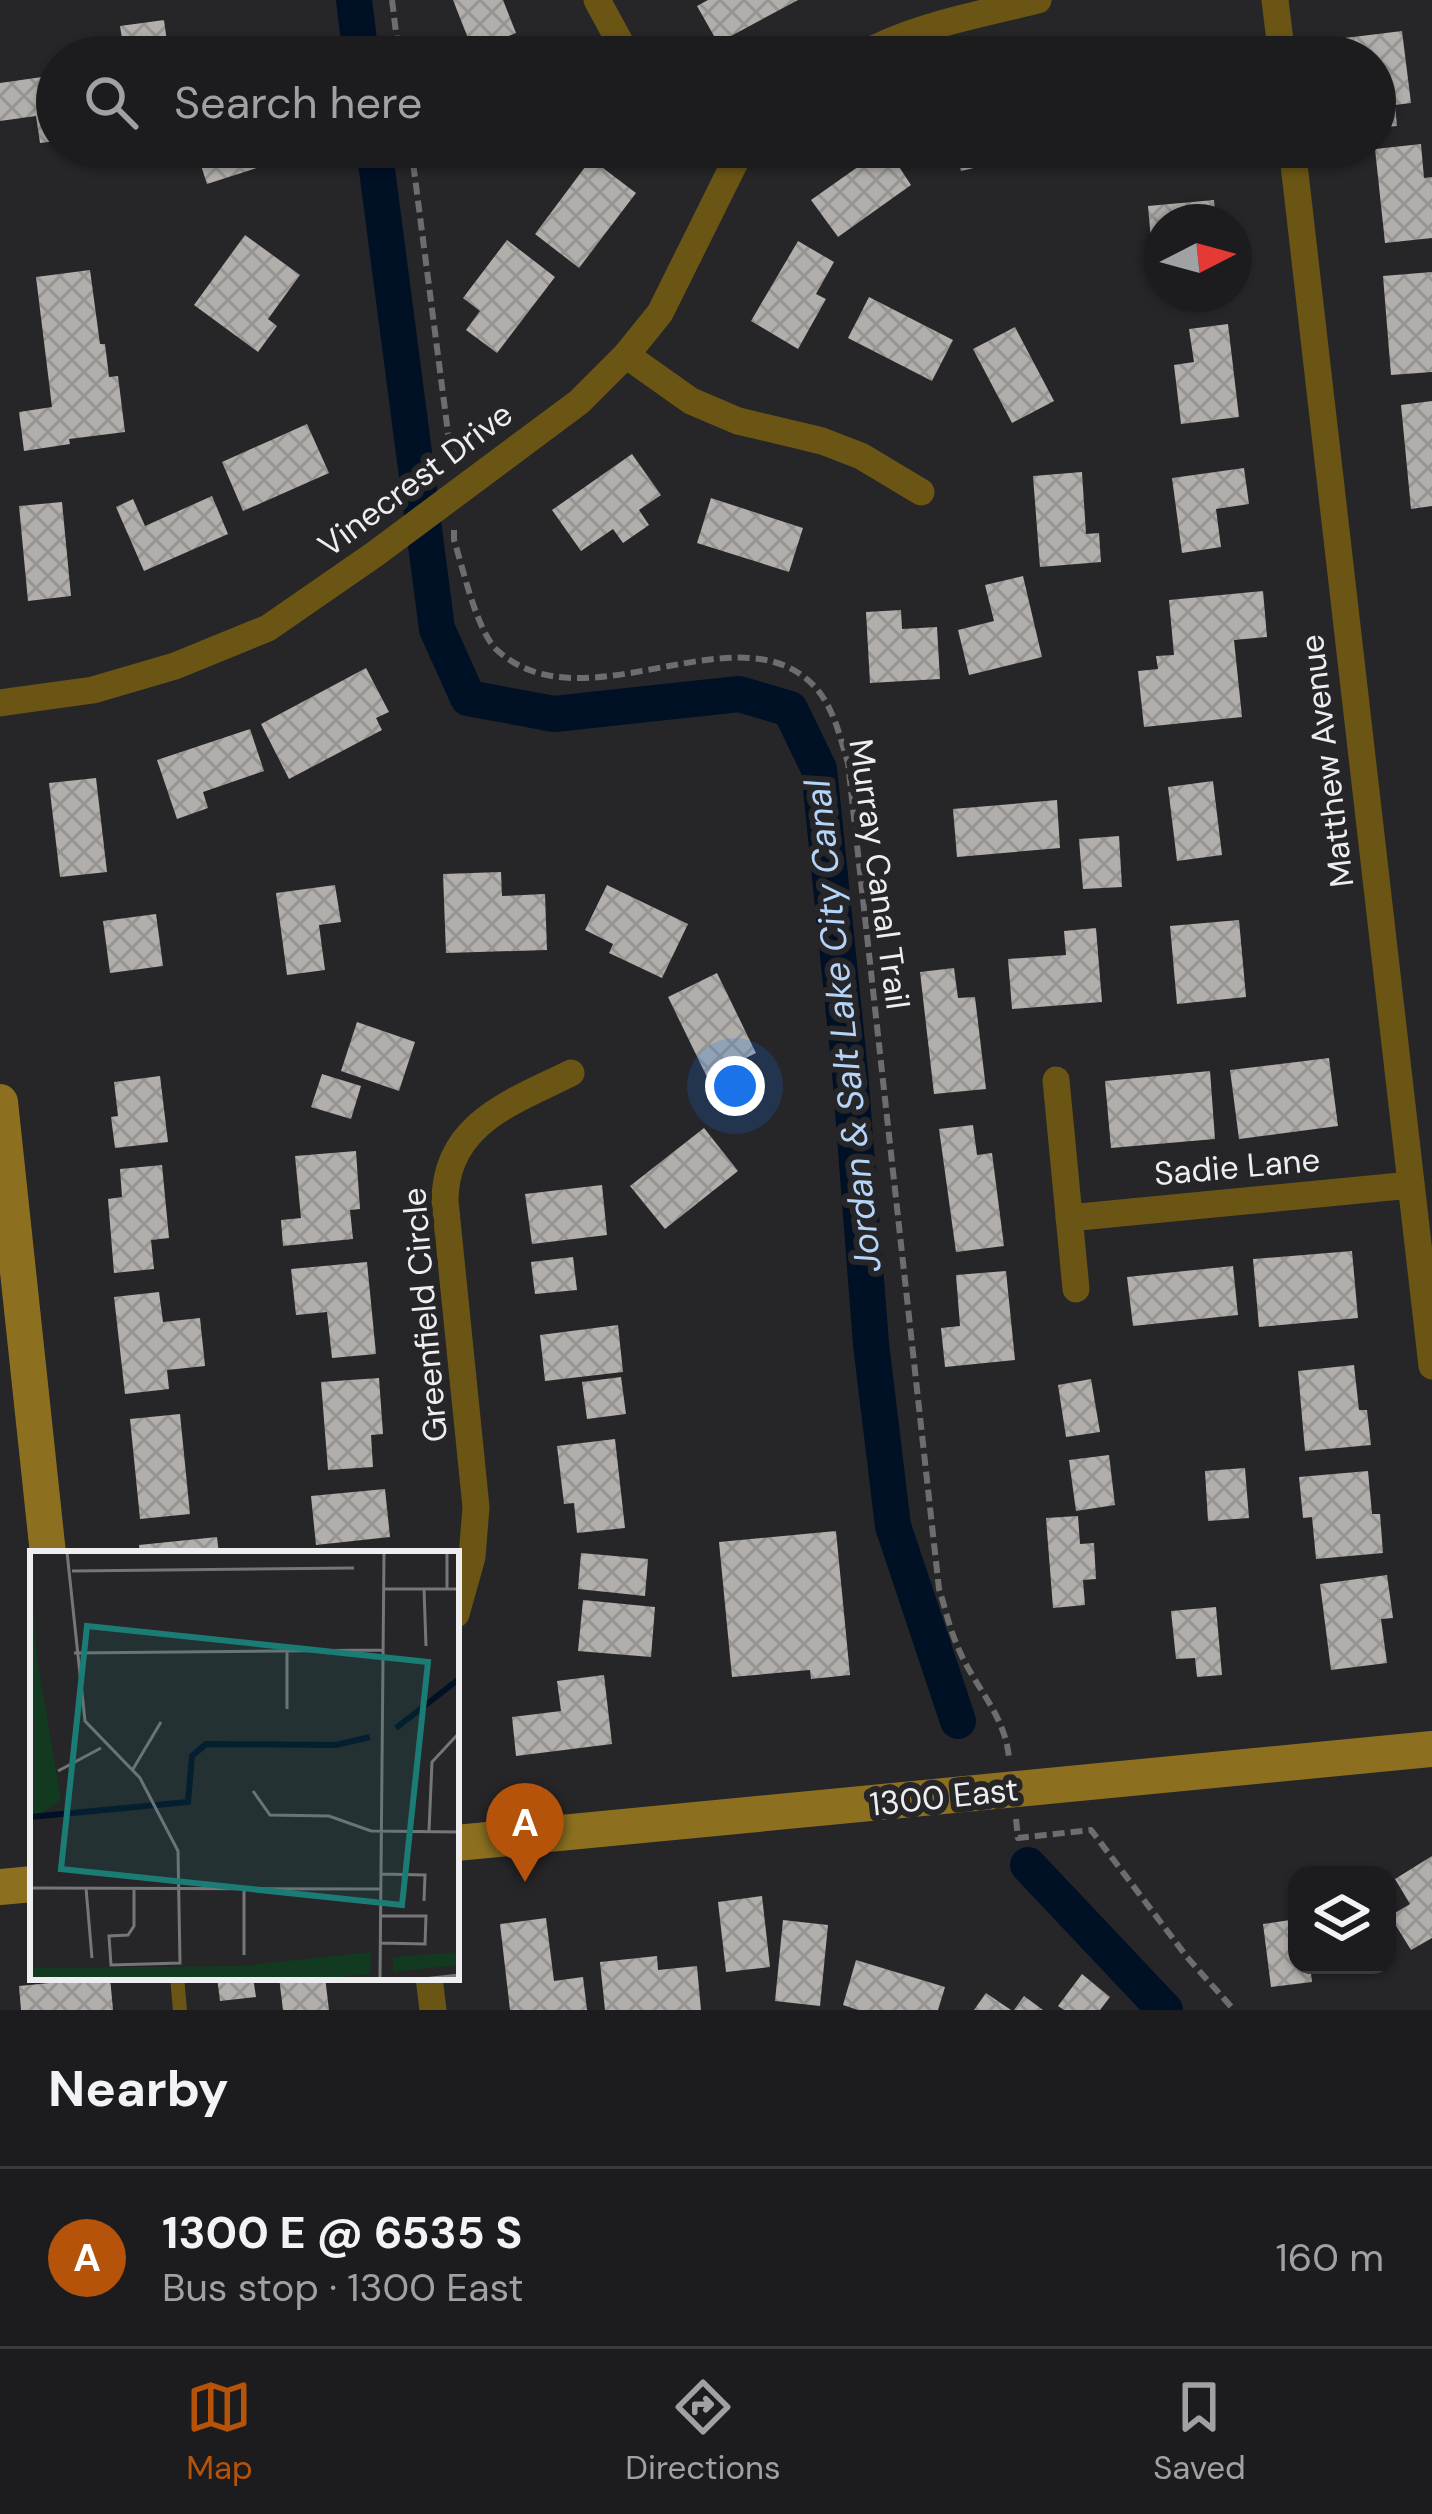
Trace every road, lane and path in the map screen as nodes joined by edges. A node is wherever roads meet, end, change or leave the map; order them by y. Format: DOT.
graph roads {
  1 [pos="392,0"];
  2 [pos="597,0"];
  3 [pos="1038,0"];
  4 [pos="1275,0"];
  5 [pos="396,36"];
  6 [pos="617,36"];
  7 [pos="907,36"];
  8 [pos="1279,36"];
  9 [pos="414,168"];
  10 [pos="725,168"];
  11 [pos="1294,168"];
  12 [pos="626,355"];
  13 [pos="457,457"];
  14 [pos="921,492"];
  15 [pos="448,517"];
  16 [pos="0,703"];
  17 [pos="571,1073"];
  18 [pos="1056,1080"];
  19 [pos="0,1102"];
  20 [pos="1412,1185"];
  21 [pos="1069,1218"];
  22 [pos="1076,1289"];
  23 [pos="1432,1366"];
  24 [pos="47,1551"];
  25 [pos="459,1603"];
  26 [pos="1007,1736"];
  27 [pos="1432,1749"];
  28 [pos="1018,1838"];
  29 [pos="459,1843"];
  30 [pos="30,1884"];
  31 [pos="0,1887"];
  32 [pos="177,1980"];
  33 [pos="429,1980"];
  34 [pos="180,2010"];
  35 [pos="433,2010"];
  36 [pos="1234,2010"];
  1 -- 5 [label="path"];
  2 -- 6 [label="street"];
  3 -- 7 [label="street"];
  4 -- 8 [label="street"];
  9 -- 13 [label="path"];
  10 -- 12 [label="street, Vinecrest Drive"];
  11 -- 20 [label="street, Matthew Avenue"];
  12 -- 14 [label="street"];
  12 -- 15 [label="street, Vinecrest Drive"];
  15 -- 16 [label="street, Vinecrest Drive"];
  15 -- 26 [label="path, Murray Canal Trail"];
  17 -- 25 [label="street, Greenfield Circle"];
  18 -- 21 [label="street"];
  19 -- 24 [label="main road"];
  20 -- 21 [label="street, Sadie Lane"];
  20 -- 23 [label="street, Matthew Avenue"];
  21 -- 22 [label="street"];
  27 -- 29 [label="main road, 1300 East"];
  28 -- 36 [label="path"];
  30 -- 31 [label="main road"];
  32 -- 34 [label="lane"];
  33 -- 35 [label="street"];
}
